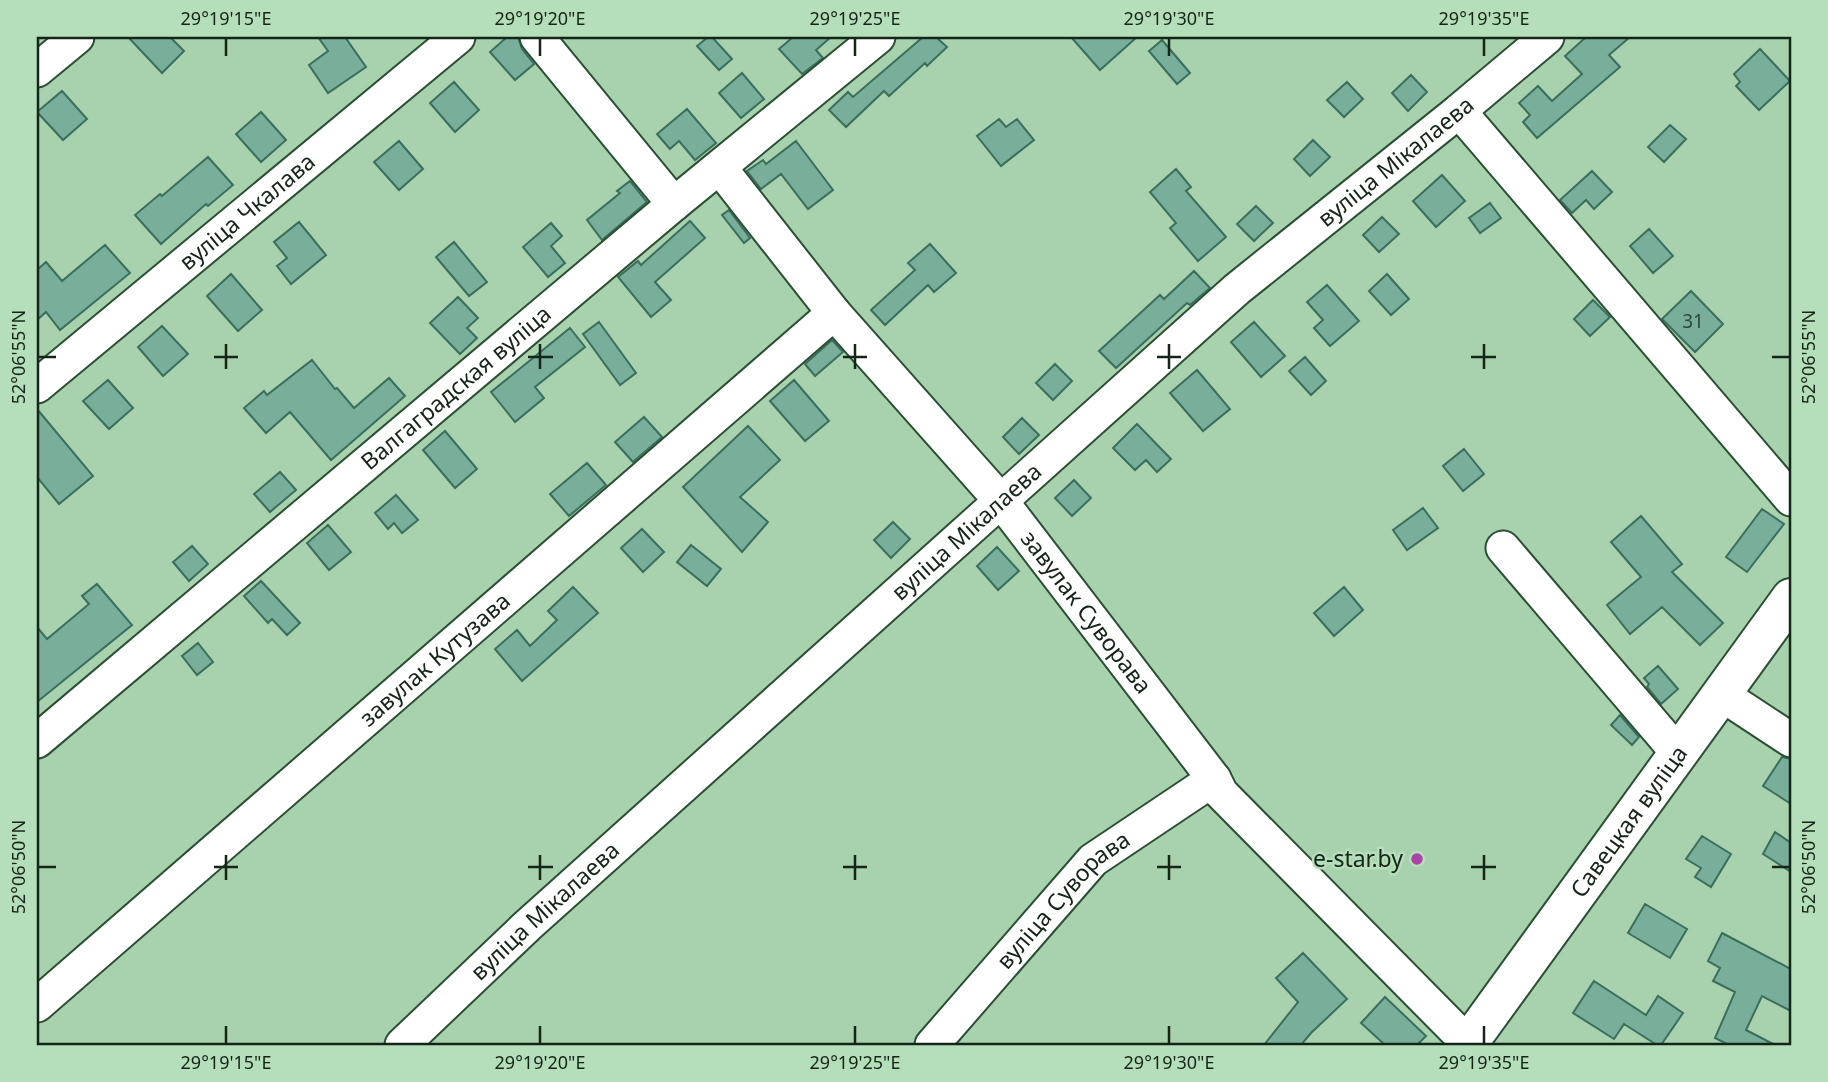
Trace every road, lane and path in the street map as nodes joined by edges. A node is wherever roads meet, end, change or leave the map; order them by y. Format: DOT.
graph roads {
  1 [pos="77,37"];
  2 [pos="458,37"];
  3 [pos="537,37"];
  4 [pos="878,37"];
  5 [pos="1547,37"];
  6 [pos="37,70"];
  7 [pos="1459,111"];
  8 [pos="720,168"];
  9 [pos="674,204"];
  10 [pos="834,313"];
  11 [pos="37,386"];
  12 [pos="1791,499"];
  13 [pos="1002,501"];
  14 [pos="1503,548"];
  15 [pos="1791,598"];
  16 [pos="1721,694"];
  17 [pos="1791,740"];
  18 [pos="37,741"];
  19 [pos="1678,752"];
  20 [pos="1214,779"];
  21 [pos="37,1005"];
  22 [pos="1467,1044"];
  23 [pos="402,1045"];
  24 [pos="932,1045"];
  1 -- 6 [label="street"];
  2 -- 11 [label="street, вуліца Чкалава"];
  3 -- 9 [label="street"];
  4 -- 8 [label="street, Валгаградская вуліца"];
  5 -- 7 [label="street, вуліца Мікалаева"];
  7 -- 12 [label="street"];
  7 -- 13 [label="street, вуліца Мікалаева"];
  8 -- 9 [label="street, Валгаградская вуліца"];
  8 -- 10 [label="street, завулак Суворава"];
  9 -- 18 [label="street, Валгаградская вуліца"];
  10 -- 13 [label="street, завулак Суворава"];
  10 -- 21 [label="street, завулак Кутузава"];
  13 -- 20 [label="street, завулак Суворава"];
  13 -- 23 [label="street, вуліца Мікалаева"];
  14 -- 19 [label="street"];
  15 -- 16 [label="main road, Савецкая вуліца"];
  16 -- 17 [label="street"];
  16 -- 19 [label="main road, Савецкая вуліца"];
  19 -- 22 [label="main road, Савецкая вуліца"];
  20 -- 22 [label="street, завулак Суворава"];
  20 -- 24 [label="street, вуліца Суворава"];
}
